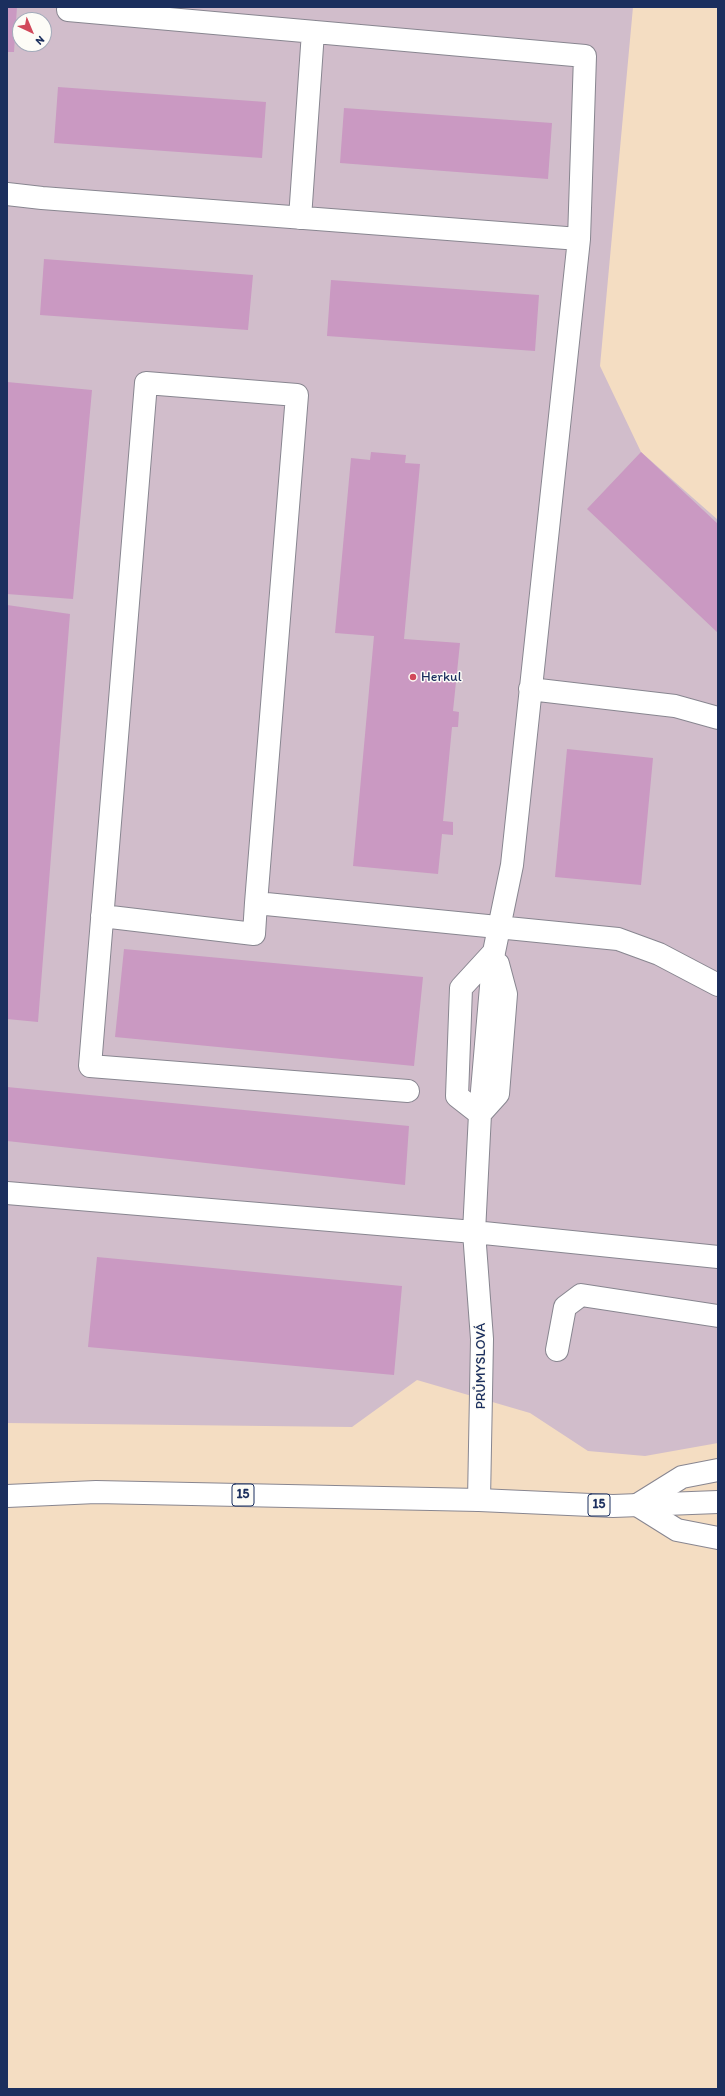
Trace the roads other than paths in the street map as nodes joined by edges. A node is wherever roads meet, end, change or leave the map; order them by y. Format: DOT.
graph roads {
  1 [pos="68,10"];
  2 [pos="313,32"];
  3 [pos="7,194"];
  4 [pos="300,218"];
  5 [pos="579,238"];
  6 [pos="530,689"];
  7 [pos="718,718"];
  8 [pos="256,903"];
  9 [pos="102,916"];
  10 [pos="500,928"];
  11 [pos="494,952"];
  12 [pos="718,985"];
  13 [pos="408,1091"];
  14 [pos="480,1114"];
  15 [pos="7,1193"];
  16 [pos="474,1232"];
  17 [pos="718,1257"];
  18 [pos="718,1316"];
  19 [pos="557,1350"];
  20 [pos="718,1470"];
  21 [pos="7,1496"];
  22 [pos="479,1500"];
  23 [pos="718,1502"];
  24 [pos="638,1505"];
  25 [pos="718,1538"];
  1 -- 2 [label="main road"];
  2 -- 4 [label="main road"];
  2 -- 5 [label="main road, PRŮMYSLOVÁ"];
  3 -- 4 [label="main road"];
  4 -- 5 [label="main road"];
  5 -- 6 [label="main road, PRŮMYSLOVÁ"];
  6 -- 7 [label="main road"];
  6 -- 10 [label="main road, PRŮMYSLOVÁ"];
  8 -- 9 [label="main road"];
  8 -- 9 [label="main road"];
  8 -- 10 [label="main road"];
  9 -- 13 [label="main road"];
  10 -- 11 [label="main road, PRŮMYSLOVÁ"];
  10 -- 12 [label="main road"];
  11 -- 14 [label="main road, PRŮMYSLOVÁ"];
  11 -- 14 [label="main road"];
  14 -- 16 [label="main road, PRŮMYSLOVÁ"];
  15 -- 16 [label="main road"];
  16 -- 17 [label="main road"];
  16 -- 22 [label="main road, PRŮMYSLOVÁ"];
  18 -- 19 [label="main road"];
  20 -- 24 [label="main road"];
  21 -- 22 [label="main road, 15"];
  22 -- 24 [label="main road, 15"];
  23 -- 24 [label="main road, 15"];
  24 -- 25 [label="main road"];
}
